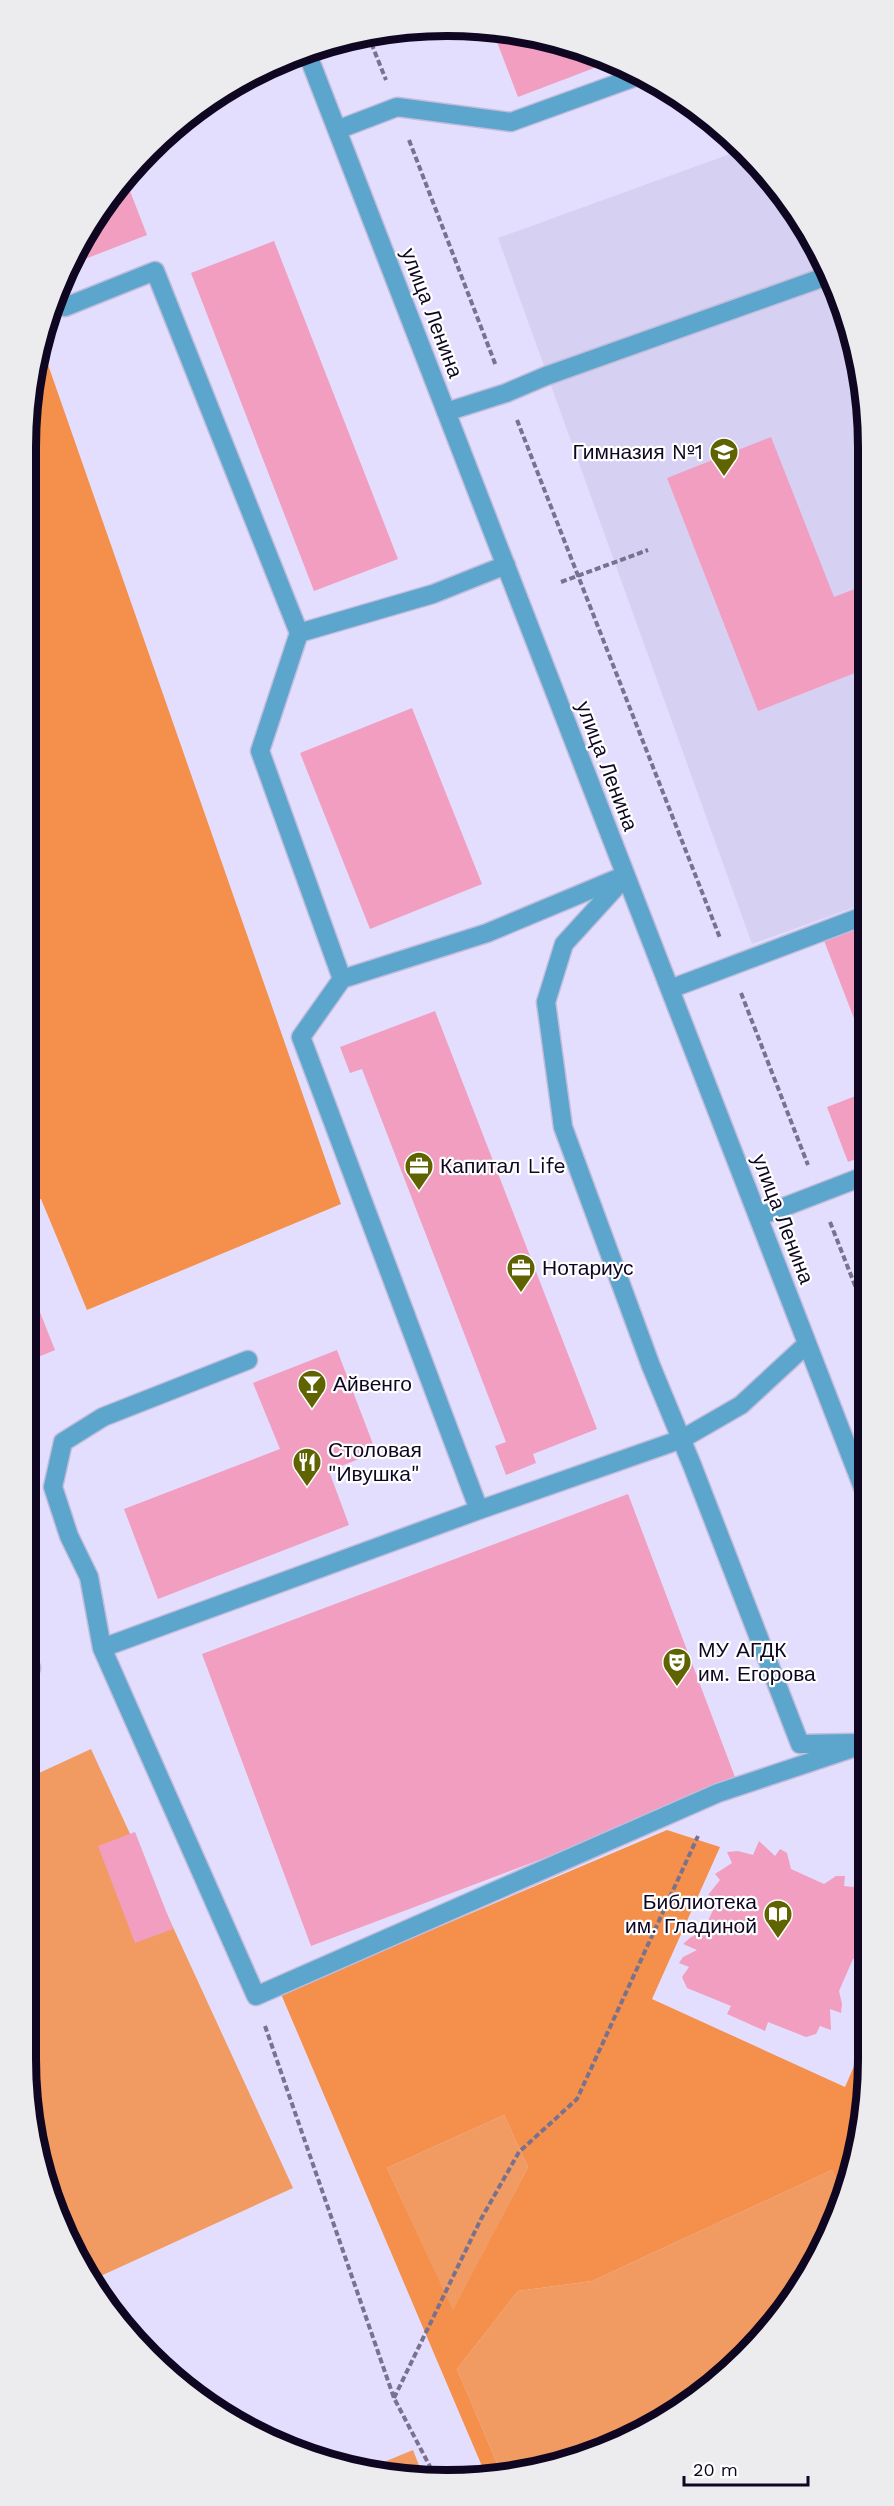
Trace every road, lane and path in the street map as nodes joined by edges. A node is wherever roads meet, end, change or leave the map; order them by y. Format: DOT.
graph roads {
  1 [pos="371,43"];
  2 [pos="310,60"];
  3 [pos="631,79"];
  4 [pos="397,107"];
  5 [pos="337,130"];
  6 [pos="822,278"];
  7 [pos="65,307"];
  8 [pos="506,393"];
  9 [pos="446,412"];
  10 [pos="648,550"];
  11 [pos="506,565"];
  12 [pos="578,576"];
  13 [pos="561,582"];
  14 [pos="299,633"];
  15 [pos="626,876"];
  16 [pos="858,918"];
  17 [pos="730,965"];
  18 [pos="342,979"];
  19 [pos="670,989"];
  20 [pos="858,1179"];
  21 [pos="819,1194"];
  22 [pos="758,1217"];
  23 [pos="858,1294"];
  24 [pos="807,1344"];
  25 [pos="248,1360"];
  26 [pos="682,1439"];
  27 [pos="858,1475"];
  28 [pos="479,1510"];
  29 [pos="102,1648"];
  30 [pos="858,1743"];
  31 [pos="858,1746"];
  32 [pos="718,1793"];
  33 [pos="256,1996"];
  34 [pos="393,2398"];
  35 [pos="431,2469"];
  1 -- 4 [label="path"];
  2 -- 5 [label="street, улица Ленина"];
  3 -- 4 [label="street"];
  4 -- 5 [label="street"];
  4 -- 8 [label="path"];
  5 -- 9 [label="street, улица Ленина"];
  6 -- 8 [label="street"];
  7 -- 14 [label="street"];
  8 -- 9 [label="street"];
  8 -- 12 [label="path"];
  9 -- 11 [label="street, улица Ленина"];
  10 -- 12 [label="path"];
  11 -- 14 [label="street"];
  11 -- 15 [label="street, улица Ленина"];
  12 -- 13 [label="path"];
  12 -- 17 [label="path"];
  14 -- 18 [label="street"];
  15 -- 18 [label="street"];
  15 -- 19 [label="street, улица Ленина"];
  15 -- 26 [label="street"];
  16 -- 17 [label="street"];
  17 -- 19 [label="street"];
  17 -- 21 [label="path"];
  18 -- 28 [label="street"];
  19 -- 22 [label="street, улица Ленина"];
  20 -- 21 [label="street"];
  21 -- 22 [label="street"];
  21 -- 23 [label="path"];
  22 -- 24 [label="street, улица Ленина"];
  24 -- 26 [label="street"];
  24 -- 27 [label="street, улица Ленина"];
  25 -- 29 [label="street"];
  26 -- 28 [label="street"];
  26 -- 30 [label="street"];
  28 -- 29 [label="street"];
  29 -- 33 [label="street"];
  31 -- 32 [label="street"];
  32 -- 33 [label="street"];
  32 -- 34 [label="path"];
  33 -- 34 [label="path"];
  34 -- 35 [label="path"];
}
